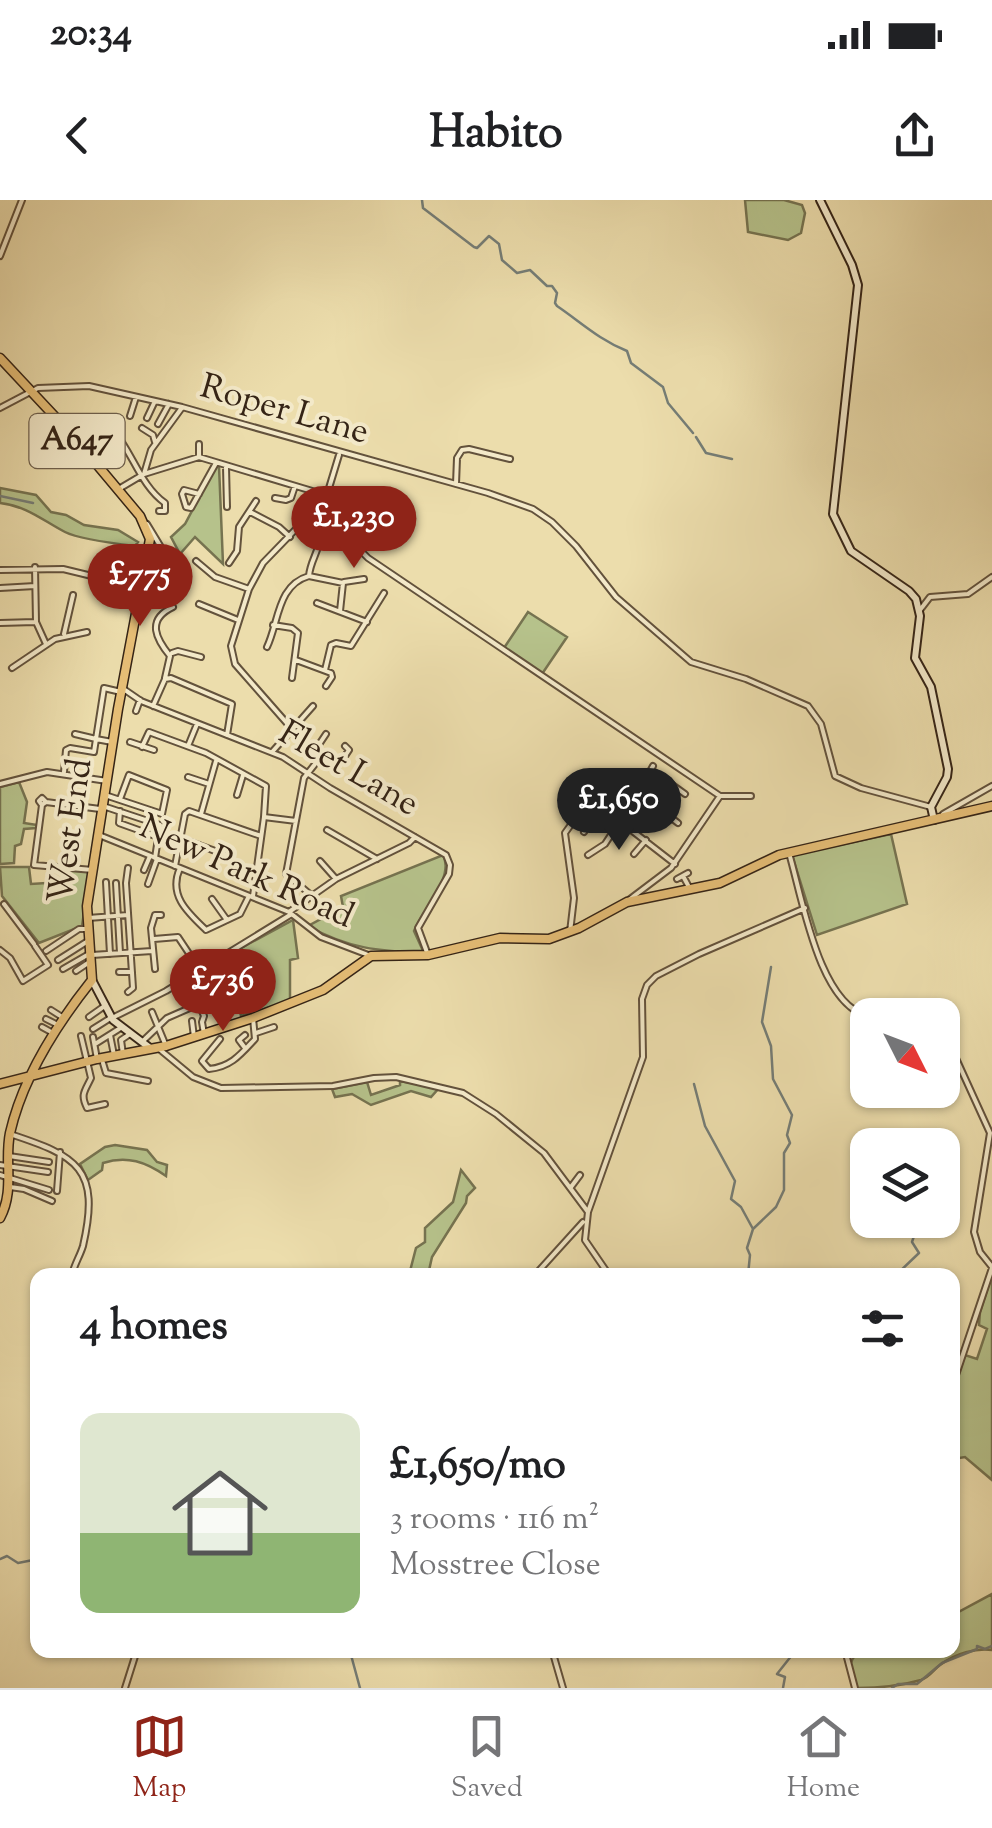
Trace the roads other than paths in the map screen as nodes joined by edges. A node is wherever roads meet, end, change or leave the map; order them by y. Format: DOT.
graph roads {
  1 [pos="22,200"];
  2 [pos="820,200"];
  3 [pos="0,256"];
  4 [pos="0,358"];
  5 [pos="33,391"];
  6 [pos="136,397"];
  7 [pos="155,401"];
  8 [pos="169,404"];
  9 [pos="182,407"];
  10 [pos="0,408"];
  11 [pos="130,416"];
  12 [pos="147,418"];
  13 [pos="158,424"];
  14 [pos="142,428"];
  15 [pos="114,431"];
  16 [pos="156,444"];
  17 [pos="200,444"];
  18 [pos="340,453"];
  19 [pos="199,457"];
  20 [pos="510,458"];
  21 [pos="216,462"];
  22 [pos="226,466"];
  23 [pos="144,474"];
  24 [pos="456,484"];
  25 [pos="295,486"];
  26 [pos="117,490"];
  27 [pos="199,494"];
  28 [pos="274,498"];
  29 [pos="326,498"];
  30 [pos="256,501"];
  31 [pos="227,507"];
  32 [pos="159,510"];
  33 [pos="250,512"];
  34 [pos="306,520"];
  35 [pos="146,527"];
  36 [pos="290,537"];
  37 [pos="196,561"];
  38 [pos="229,564"];
  39 [pos="34,567"];
  40 [pos="0,570"];
  41 [pos="167,570"];
  42 [pos="310,576"];
  43 [pos="992,577"];
  44 [pos="364,579"];
  45 [pos="343,583"];
  46 [pos="35,586"];
  47 [pos="0,588"];
  48 [pos="250,590"];
  49 [pos="384,593"];
  50 [pos="73,596"];
  51 [pos="138,602"];
  52 [pos="316,603"];
  53 [pos="199,604"];
  54 [pos="172,607"];
  55 [pos="920,610"];
  56 [pos="340,611"];
  57 [pos="238,620"];
  58 [pos="36,622"];
  59 [pos="367,622"];
  60 [pos="0,623"];
  61 [pos="272,625"];
  62 [pos="87,632"];
  63 [pos="64,636"];
  64 [pos="46,644"];
  65 [pos="268,647"];
  66 [pos="170,653"];
  67 [pos="201,658"];
  68 [pos="296,660"];
  69 [pos="12,668"];
  70 [pos="325,670"];
  71 [pos="292,678"];
  72 [pos="165,679"];
  73 [pos="326,686"];
  74 [pos="121,690"];
  75 [pos="140,700"];
  76 [pos="153,706"];
  77 [pos="313,706"];
  78 [pos="136,712"];
  79 [pos="198,724"];
  80 [pos="292,729"];
  81 [pos="74,734"];
  82 [pos="326,734"];
  83 [pos="227,735"];
  84 [pos="96,739"];
  85 [pos="112,742"];
  86 [pos="130,742"];
  87 [pos="142,746"];
  88 [pos="188,746"];
  89 [pos="348,749"];
  90 [pos="154,750"];
  91 [pos="272,753"];
  92 [pos="320,759"];
  93 [pos="216,760"];
  94 [pos="195,769"];
  95 [pos="64,772"];
  96 [pos="307,772"];
  97 [pos="626,774"];
  98 [pos="243,775"];
  99 [pos="107,781"];
  100 [pos="645,782"];
  101 [pos="0,784"];
  102 [pos="209,784"];
  103 [pos="992,786"];
  104 [pos="124,787"];
  105 [pos="132,790"];
  106 [pos="688,794"];
  107 [pos="105,795"];
  108 [pos="236,795"];
  109 [pos="720,796"];
  110 [pos="751,796"];
  111 [pos="611,798"];
  112 [pos="120,799"];
  113 [pos="992,806"];
  114 [pos="931,807"];
  115 [pos="103,808"];
  116 [pos="606,808"];
  117 [pos="642,810"];
  118 [pos="120,811"];
  119 [pos="201,814"];
  120 [pos="264,817"];
  121 [pos="944,818"];
  122 [pos="575,819"];
  123 [pos="934,820"];
  124 [pos="296,821"];
  125 [pos="620,821"];
  126 [pos="678,824"];
  127 [pos="632,827"];
  128 [pos="326,830"];
  129 [pos="583,832"];
  130 [pos="99,835"];
  131 [pos="261,836"];
  132 [pos="158,837"];
  133 [pos="415,837"];
  134 [pos="180,838"];
  135 [pos="646,840"];
  136 [pos="789,853"];
  137 [pos="634,854"];
  138 [pos="226,855"];
  139 [pos="587,856"];
  140 [pos="154,858"];
  141 [pos="378,859"];
  142 [pos="320,862"];
  143 [pos="675,864"];
  144 [pos="178,867"];
  145 [pos="128,868"];
  146 [pos="93,870"];
  147 [pos="144,870"];
  148 [pos="336,880"];
  149 [pos="677,880"];
  150 [pos="106,882"];
  151 [pos="116,883"];
  152 [pos="650,883"];
  153 [pos="148,884"];
  154 [pos="690,889"];
  155 [pos="311,895"];
  156 [pos="251,896"];
  157 [pos="654,897"];
  158 [pos="215,900"];
  159 [pos="627,902"];
  160 [pos="4,904"];
  161 [pos="806,908"];
  162 [pos="290,913"];
  163 [pos="128,915"];
  164 [pos="161,915"];
  165 [pos="108,916"];
  166 [pos="118,916"];
  167 [pos="86,918"];
  168 [pos="227,920"];
  169 [pos="86,929"];
  170 [pos="570,932"];
  171 [pos="152,939"];
  172 [pos="89,940"];
  173 [pos="0,950"];
  174 [pos="152,951"];
  175 [pos="46,952"];
  176 [pos="131,952"];
  177 [pos="120,953"];
  178 [pos="110,954"];
  179 [pos="199,954"];
  180 [pos="428,955"];
  181 [pos="91,956"];
  182 [pos="371,956"];
  183 [pos="192,958"];
  184 [pos="58,960"];
  185 [pos="180,966"];
  186 [pos="63,970"];
  187 [pos="155,970"];
  188 [pos="76,971"];
  189 [pos="118,972"];
  190 [pos="132,972"];
  191 [pos="188,977"];
  192 [pos="92,980"];
  193 [pos="196,989"];
  194 [pos="128,992"];
  195 [pos="106,1006"];
  196 [pos="51,1010"];
  197 [pos="850,1010"];
  198 [pos="152,1012"];
  199 [pos="89,1017"];
  200 [pos="46,1018"];
  201 [pos="112,1018"];
  202 [pos="253,1018"];
  203 [pos="192,1021"];
  204 [pos="58,1025"];
  205 [pos="156,1026"];
  206 [pos="42,1027"];
  207 [pos="122,1027"];
  208 [pos="274,1027"];
  209 [pos="93,1029"];
  210 [pos="256,1033"];
  211 [pos="130,1034"];
  212 [pos="204,1034"];
  213 [pos="110,1035"];
  214 [pos="246,1035"];
  215 [pos="80,1036"];
  216 [pos="194,1037"];
  217 [pos="220,1039"];
  218 [pos="142,1043"];
  219 [pos="158,1048"];
  220 [pos="246,1048"];
  221 [pos="119,1055"];
  222 [pos="100,1061"];
  223 [pos="86,1062"];
  224 [pos="960,1067"];
  225 [pos="106,1073"];
  226 [pos="32,1077"];
  227 [pos="90,1078"];
  228 [pos="148,1081"];
  229 [pos="0,1084"];
  230 [pos="102,1114"];
  231 [pos="10,1134"];
  232 [pos="60,1152"];
  233 [pos="9,1156"];
  234 [pos="49,1162"];
  235 [pos="48,1172"];
  236 [pos="580,1175"];
  237 [pos="5,1178"];
  238 [pos="570,1187"];
  239 [pos="49,1190"];
  240 [pos="57,1190"];
  241 [pos="52,1201"];
  242 [pos="2,1207"];
  243 [pos="587,1215"];
  244 [pos="75,1268"];
  245 [pos="541,1268"];
  246 [pos="606,1268"];
  247 [pos="992,1268"];
  248 [pos="960,1363"];
  249 [pos="134,1658"];
  250 [pos="554,1658"];
  251 [pos="847,1658"];
  252 [pos="125,1688"];
  253 [pos="563,1688"];
  254 [pos="854,1688"];
  1 -- 3 [label="street"];
  2 -- 55 [label="street"];
  4 -- 5 [label="main road, A647"];
  5 -- 6 [label="street, Roper Lane"];
  5 -- 10 [label="street"];
  5 -- 26 [label="main road, A647"];
  6 -- 7 [label="street, Roper Lane"];
  6 -- 11 [label="street"];
  7 -- 8 [label="street, Roper Lane"];
  7 -- 12 [label="street"];
  8 -- 9 [label="street, Roper Lane"];
  8 -- 13 [label="street"];
  9 -- 16 [label="street"];
  9 -- 18 [label="street, Roper Lane"];
  14 -- 16 [label="street"];
  15 -- 23 [label="street"];
  16 -- 23 [label="street"];
  17 -- 19 [label="street"];
  18 -- 24 [label="street, Roper Lane"];
  18 -- 29 [label="street"];
  19 -- 21 [label="street"];
  19 -- 23 [label="street"];
  20 -- 24 [label="street"];
  21 -- 22 [label="street"];
  21 -- 27 [label="street"];
  22 -- 25 [label="street"];
  22 -- 31 [label="street"];
  23 -- 26 [label="street"];
  23 -- 32 [label="street"];
  24 -- 114 [label="street, Roper Lane"];
  25 -- 28 [label="street"];
  25 -- 29 [label="street"];
  26 -- 35 [label="main road, A647"];
  29 -- 34 [label="street"];
  29 -- 109 [label="street"];
  30 -- 33 [label="street"];
  33 -- 36 [label="street"];
  33 -- 38 [label="street"];
  34 -- 36 [label="street"];
  34 -- 42 [label="street"];
  35 -- 41 [label="street"];
  35 -- 51 [label="main road, West End"];
  36 -- 48 [label="street"];
  37 -- 48 [label="street"];
  39 -- 40 [label="street"];
  39 -- 46 [label="street"];
  39 -- 51 [label="street"];
  42 -- 45 [label="street"];
  42 -- 61 [label="street"];
  43 -- 55 [label="street"];
  44 -- 45 [label="street"];
  45 -- 56 [label="street"];
  46 -- 47 [label="street"];
  46 -- 58 [label="street"];
  48 -- 57 [label="street"];
  49 -- 59 [label="street"];
  50 -- 63 [label="street"];
  51 -- 74 [label="main road, West End"];
  52 -- 56 [label="street"];
  53 -- 57 [label="street"];
  54 -- 66 [label="street"];
  55 -- 114 [label="street"];
  56 -- 59 [label="street"];
  57 -- 80 [label="street"];
  58 -- 60 [label="street"];
  58 -- 64 [label="street"];
  59 -- 70 [label="street"];
  61 -- 65 [label="street"];
  61 -- 68 [label="street"];
  62 -- 63 [label="street"];
  63 -- 64 [label="street"];
  64 -- 69 [label="street"];
  66 -- 67 [label="street"];
  66 -- 72 [label="street"];
  68 -- 70 [label="street"];
  68 -- 71 [label="street"];
  70 -- 73 [label="street"];
  72 -- 76 [label="street"];
  72 -- 83 [label="street"];
  74 -- 75 [label="street, Fleet Lane"];
  74 -- 84 [label="street"];
  74 -- 85 [label="main road, West End"];
  75 -- 76 [label="street, Fleet Lane"];
  75 -- 78 [label="street"];
  76 -- 79 [label="street, Fleet Lane"];
  77 -- 80 [label="street"];
  79 -- 83 [label="street, Fleet Lane"];
  79 -- 88 [label="street"];
  80 -- 91 [label="street"];
  81 -- 84 [label="street"];
  82 -- 92 [label="street"];
  83 -- 91 [label="street, Fleet Lane"];
  84 -- 85 [label="street"];
  84 -- 95 [label="street"];
  85 -- 99 [label="main road, West End"];
  86 -- 87 [label="street"];
  87 -- 88 [label="street"];
  87 -- 90 [label="street"];
  88 -- 93 [label="street"];
  89 -- 92 [label="street"];
  91 -- 96 [label="street, Fleet Lane"];
  92 -- 96 [label="street"];
  93 -- 98 [label="street"];
  93 -- 102 [label="street"];
  94 -- 102 [label="street"];
  95 -- 99 [label="street"];
  95 -- 101 [label="street"];
  96 -- 124 [label="street"];
  96 -- 133 [label="street, Fleet Lane"];
  97 -- 100 [label="street"];
  98 -- 108 [label="street"];
  98 -- 120 [label="street"];
  99 -- 107 [label="main road, West End"];
  100 -- 106 [label="street"];
  100 -- 117 [label="street"];
  102 -- 119 [label="street"];
  103 -- 121 [label="street"];
  104 -- 105 [label="street"];
  104 -- 112 [label="street"];
  104 -- 112 [label="street"];
  107 -- 112 [label="street"];
  107 -- 115 [label="main road, West End"];
  109 -- 110 [label="street"];
  109 -- 143 [label="street"];
  111 -- 116 [label="street"];
  113 -- 121 [label="main road"];
  114 -- 123 [label="street"];
  115 -- 118 [label="street"];
  115 -- 130 [label="main road, West End"];
  115 -- 146 [label="street"];
  116 -- 125 [label="street"];
  116 -- 129 [label="street"];
  117 -- 126 [label="street"];
  117 -- 127 [label="street"];
  118 -- 132 [label="street"];
  118 -- 132 [label="street"];
  119 -- 131 [label="street"];
  119 -- 134 [label="street"];
  120 -- 124 [label="street"];
  120 -- 131 [label="street"];
  121 -- 123 [label="main road"];
  122 -- 170 [label="street"];
  123 -- 136 [label="main road"];
  124 -- 155 [label="street"];
  125 -- 127 [label="street"];
  125 -- 139 [label="street"];
  127 -- 135 [label="street"];
  128 -- 141 [label="street"];
  130 -- 140 [label="street, New Park Road"];
  130 -- 146 [label="main road, West End"];
  131 -- 156 [label="street"];
  132 -- 140 [label="street"];
  133 -- 141 [label="street"];
  133 -- 180 [label="street, Fleet Lane"];
  134 -- 138 [label="street"];
  134 -- 144 [label="street"];
  135 -- 137 [label="street"];
  135 -- 143 [label="street"];
  136 -- 154 [label="main road"];
  136 -- 161 [label="street"];
  140 -- 144 [label="street, New Park Road"];
  140 -- 147 [label="street"];
  140 -- 153 [label="street"];
  141 -- 148 [label="street"];
  142 -- 148 [label="street"];
  143 -- 152 [label="street"];
  144 -- 156 [label="street, New Park Road"];
  144 -- 168 [label="street"];
  145 -- 163 [label="street"];
  146 -- 167 [label="main road, West End"];
  148 -- 155 [label="street"];
  149 -- 154 [label="street"];
  150 -- 165 [label="street"];
  151 -- 166 [label="street"];
  152 -- 157 [label="street"];
  152 -- 159 [label="street"];
  154 -- 157 [label="main road"];
  155 -- 162 [label="street"];
  156 -- 162 [label="street, New Park Road"];
  156 -- 168 [label="street"];
  157 -- 159 [label="main road"];
  158 -- 168 [label="street"];
  159 -- 170 [label="main road"];
  160 -- 173 [label="street"];
  161 -- 197 [label="street"];
  161 -- 243 [label="street"];
  162 -- 182 [label="street, New Park Road"];
  162 -- 191 [label="street"];
  163 -- 166 [label="street"];
  163 -- 176 [label="street"];
  164 -- 171 [label="street"];
  165 -- 166 [label="street"];
  165 -- 167 [label="street"];
  165 -- 178 [label="street"];
  166 -- 177 [label="street"];
  167 -- 169 [label="main road, West End"];
  169 -- 172 [label="main road, West End"];
  169 -- 175 [label="street"];
  170 -- 180 [label="main road"];
  171 -- 174 [label="street"];
  171 -- 183 [label="street"];
  172 -- 181 [label="main road, West End"];
  172 -- 184 [label="street"];
  174 -- 176 [label="street"];
  174 -- 187 [label="street"];
  176 -- 177 [label="street"];
  176 -- 190 [label="street"];
  177 -- 178 [label="street"];
  178 -- 181 [label="street"];
  179 -- 183 [label="street"];
  180 -- 182 [label="main road"];
  181 -- 186 [label="street"];
  181 -- 188 [label="street"];
  181 -- 192 [label="main road, West End"];
  182 -- 202 [label="main road"];
  183 -- 185 [label="street"];
  189 -- 190 [label="street"];
  190 -- 194 [label="street"];
  191 -- 193 [label="street"];
  191 -- 201 [label="street"];
  192 -- 195 [label="street"];
  192 -- 204 [label="main road"];
  195 -- 199 [label="street"];
  195 -- 201 [label="street"];
  196 -- 204 [label="street"];
  198 -- 205 [label="street"];
  200 -- 204 [label="street"];
  201 -- 207 [label="street"];
  201 -- 209 [label="street"];
  202 -- 210 [label="street"];
  202 -- 212 [label="main road"];
  203 -- 216 [label="street"];
  204 -- 206 [label="street"];
  204 -- 226 [label="main road"];
  205 -- 212 [label="street"];
  205 -- 218 [label="street"];
  205 -- 219 [label="street"];
  207 -- 211 [label="street"];
  207 -- 213 [label="street"];
  208 -- 210 [label="street"];
  210 -- 220 [label="street"];
  211 -- 218 [label="street"];
  211 -- 221 [label="street"];
  212 -- 216 [label="main road"];
  213 -- 221 [label="street"];
  213 -- 222 [label="street"];
  214 -- 220 [label="street"];
  215 -- 223 [label="street"];
  216 -- 219 [label="main road"];
  217 -- 220 [label="street"];
  218 -- 219 [label="street"];
  219 -- 221 [label="main road"];
  219 -- 238 [label="street"];
  221 -- 222 [label="main road"];
  222 -- 223 [label="main road"];
  222 -- 225 [label="street"];
  223 -- 226 [label="main road"];
  223 -- 227 [label="street"];
  224 -- 247 [label="street"];
  225 -- 227 [label="street"];
  225 -- 228 [label="street"];
  226 -- 229 [label="main road"];
  226 -- 231 [label="main road"];
  227 -- 230 [label="street"];
  231 -- 232 [label="street"];
  231 -- 233 [label="main road"];
  232 -- 240 [label="street"];
  232 -- 244 [label="street"];
  233 -- 234 [label="street"];
  233 -- 237 [label="main road"];
  235 -- 237 [label="street"];
  236 -- 238 [label="street"];
  237 -- 239 [label="street"];
  237 -- 241 [label="street"];
  237 -- 242 [label="main road"];
  238 -- 243 [label="street"];
  243 -- 245 [label="street"];
  243 -- 246 [label="street"];
  247 -- 248 [label="street"];
  249 -- 252 [label="street"];
  250 -- 253 [label="street"];
  251 -- 254 [label="street"];
}
